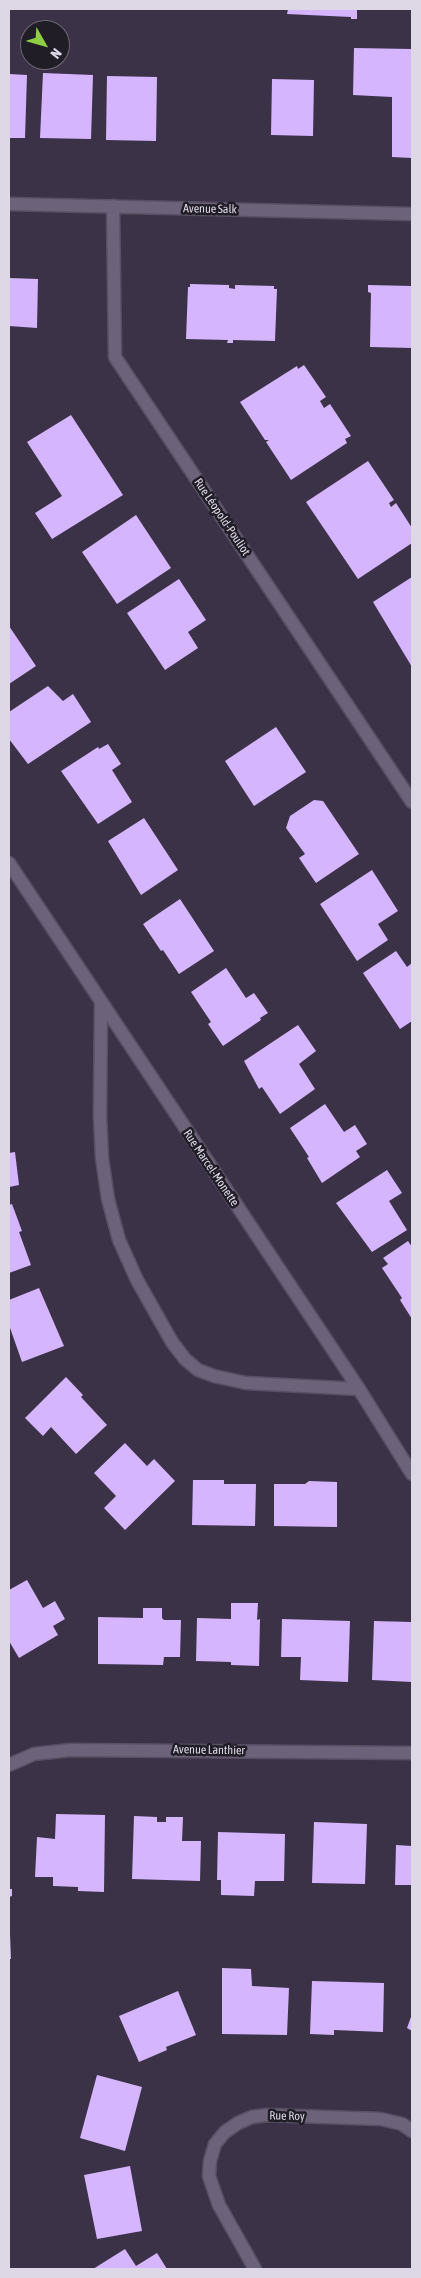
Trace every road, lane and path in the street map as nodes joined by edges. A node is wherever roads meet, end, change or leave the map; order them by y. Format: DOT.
graph roads {
  1 [pos="9,204"];
  2 [pos="113,206"];
  3 [pos="412,214"];
  4 [pos="412,802"];
  5 [pos="9,863"];
  6 [pos="101,1002"];
  7 [pos="359,1389"];
  8 [pos="412,1474"];
  9 [pos="412,1753"];
  10 [pos="9,1765"];
  11 [pos="412,2131"];
  12 [pos="256,2269"];
  1 -- 2 [label="street, Avenue Salk"];
  2 -- 3 [label="street, Avenue Salk"];
  2 -- 4 [label="street, Rue Léopold-Pouliot"];
  5 -- 6 [label="street, Rue Marcel-Monette"];
  6 -- 7 [label="street, Rue Marcel-Monette"];
  6 -- 7 [label="street"];
  7 -- 8 [label="street, Rue Marcel-Monette"];
  9 -- 10 [label="street, Avenue Lanthier"];
  11 -- 12 [label="street, Rue Roy"];
}
